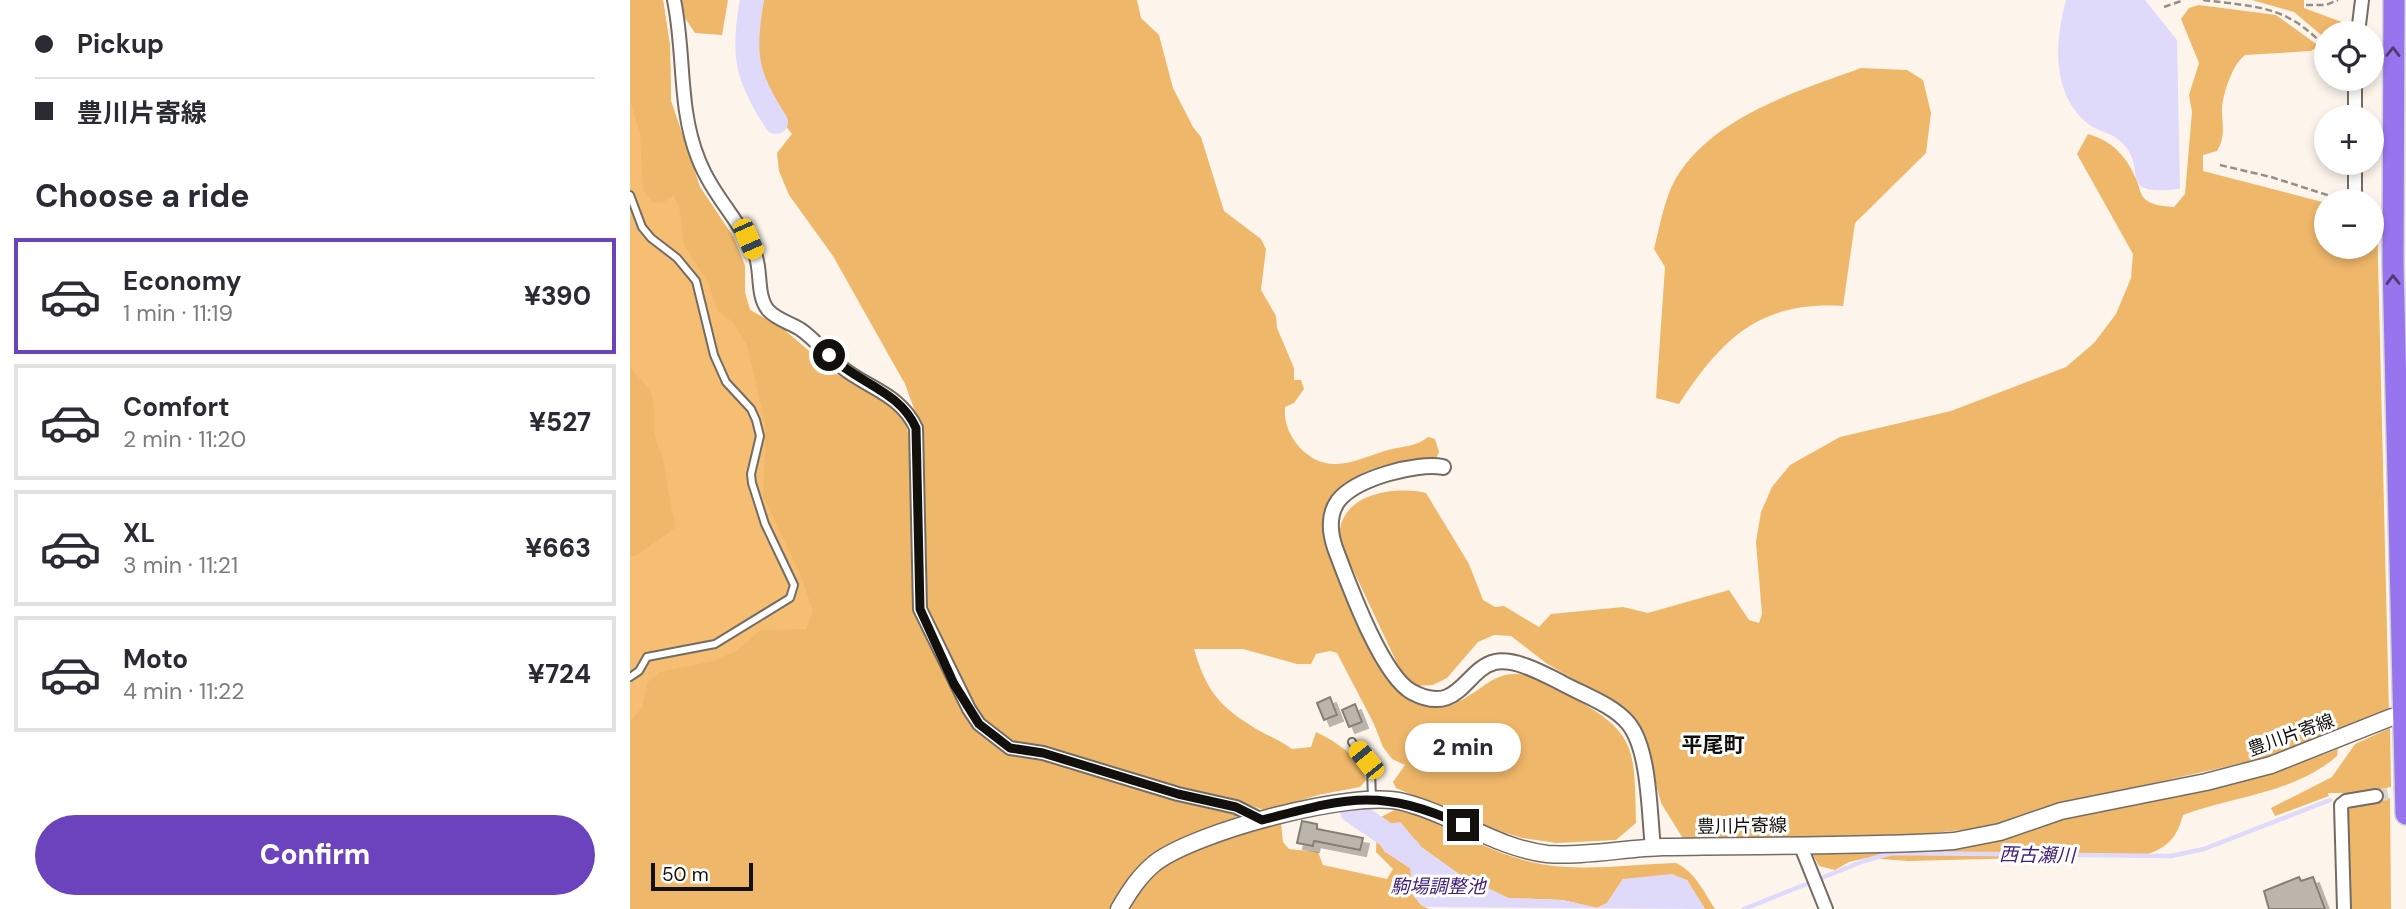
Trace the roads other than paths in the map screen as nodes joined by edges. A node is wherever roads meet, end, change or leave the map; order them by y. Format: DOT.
graph roads {
  1 [pos="674,0"];
  2 [pos="2362,0"];
  3 [pos="2394,0"];
  4 [pos="2359,21"];
  5 [pos="630,195"];
  6 [pos="1443,467"];
  7 [pos="630,668"];
  8 [pos="639,671"];
  9 [pos="630,677"];
  10 [pos="2392,717"];
  11 [pos="1352,742"];
  12 [pos="2376,796"];
  13 [pos="1372,798"];
  14 [pos="2406,814"];
  15 [pos="1262,820"];
  16 [pos="1800,844"];
  17 [pos="1653,847"];
  18 [pos="1119,909"];
  19 [pos="1826,909"];
  20 [pos="2344,909"];
  1 -- 15 [label="street"];
  2 -- 4 [label="street"];
  14 -- 3 [label="highway, one-way"];
  5 -- 8 [label="lane"];
  6 -- 17 [label="street"];
  7 -- 8 [label="lane"];
  8 -- 9 [label="lane"];
  10 -- 16 [label="main road, 豊川片寄線"];
  11 -- 13 [label="lane"];
  12 -- 20 [label="street"];
  13 -- 15 [label="main road, 豊川片寄線"];
  13 -- 17 [label="main road, 豊川片寄線"];
  15 -- 18 [label="main road, 豊川片寄線"];
  16 -- 17 [label="main road, 豊川片寄線"];
  16 -- 19 [label="street"];
}
